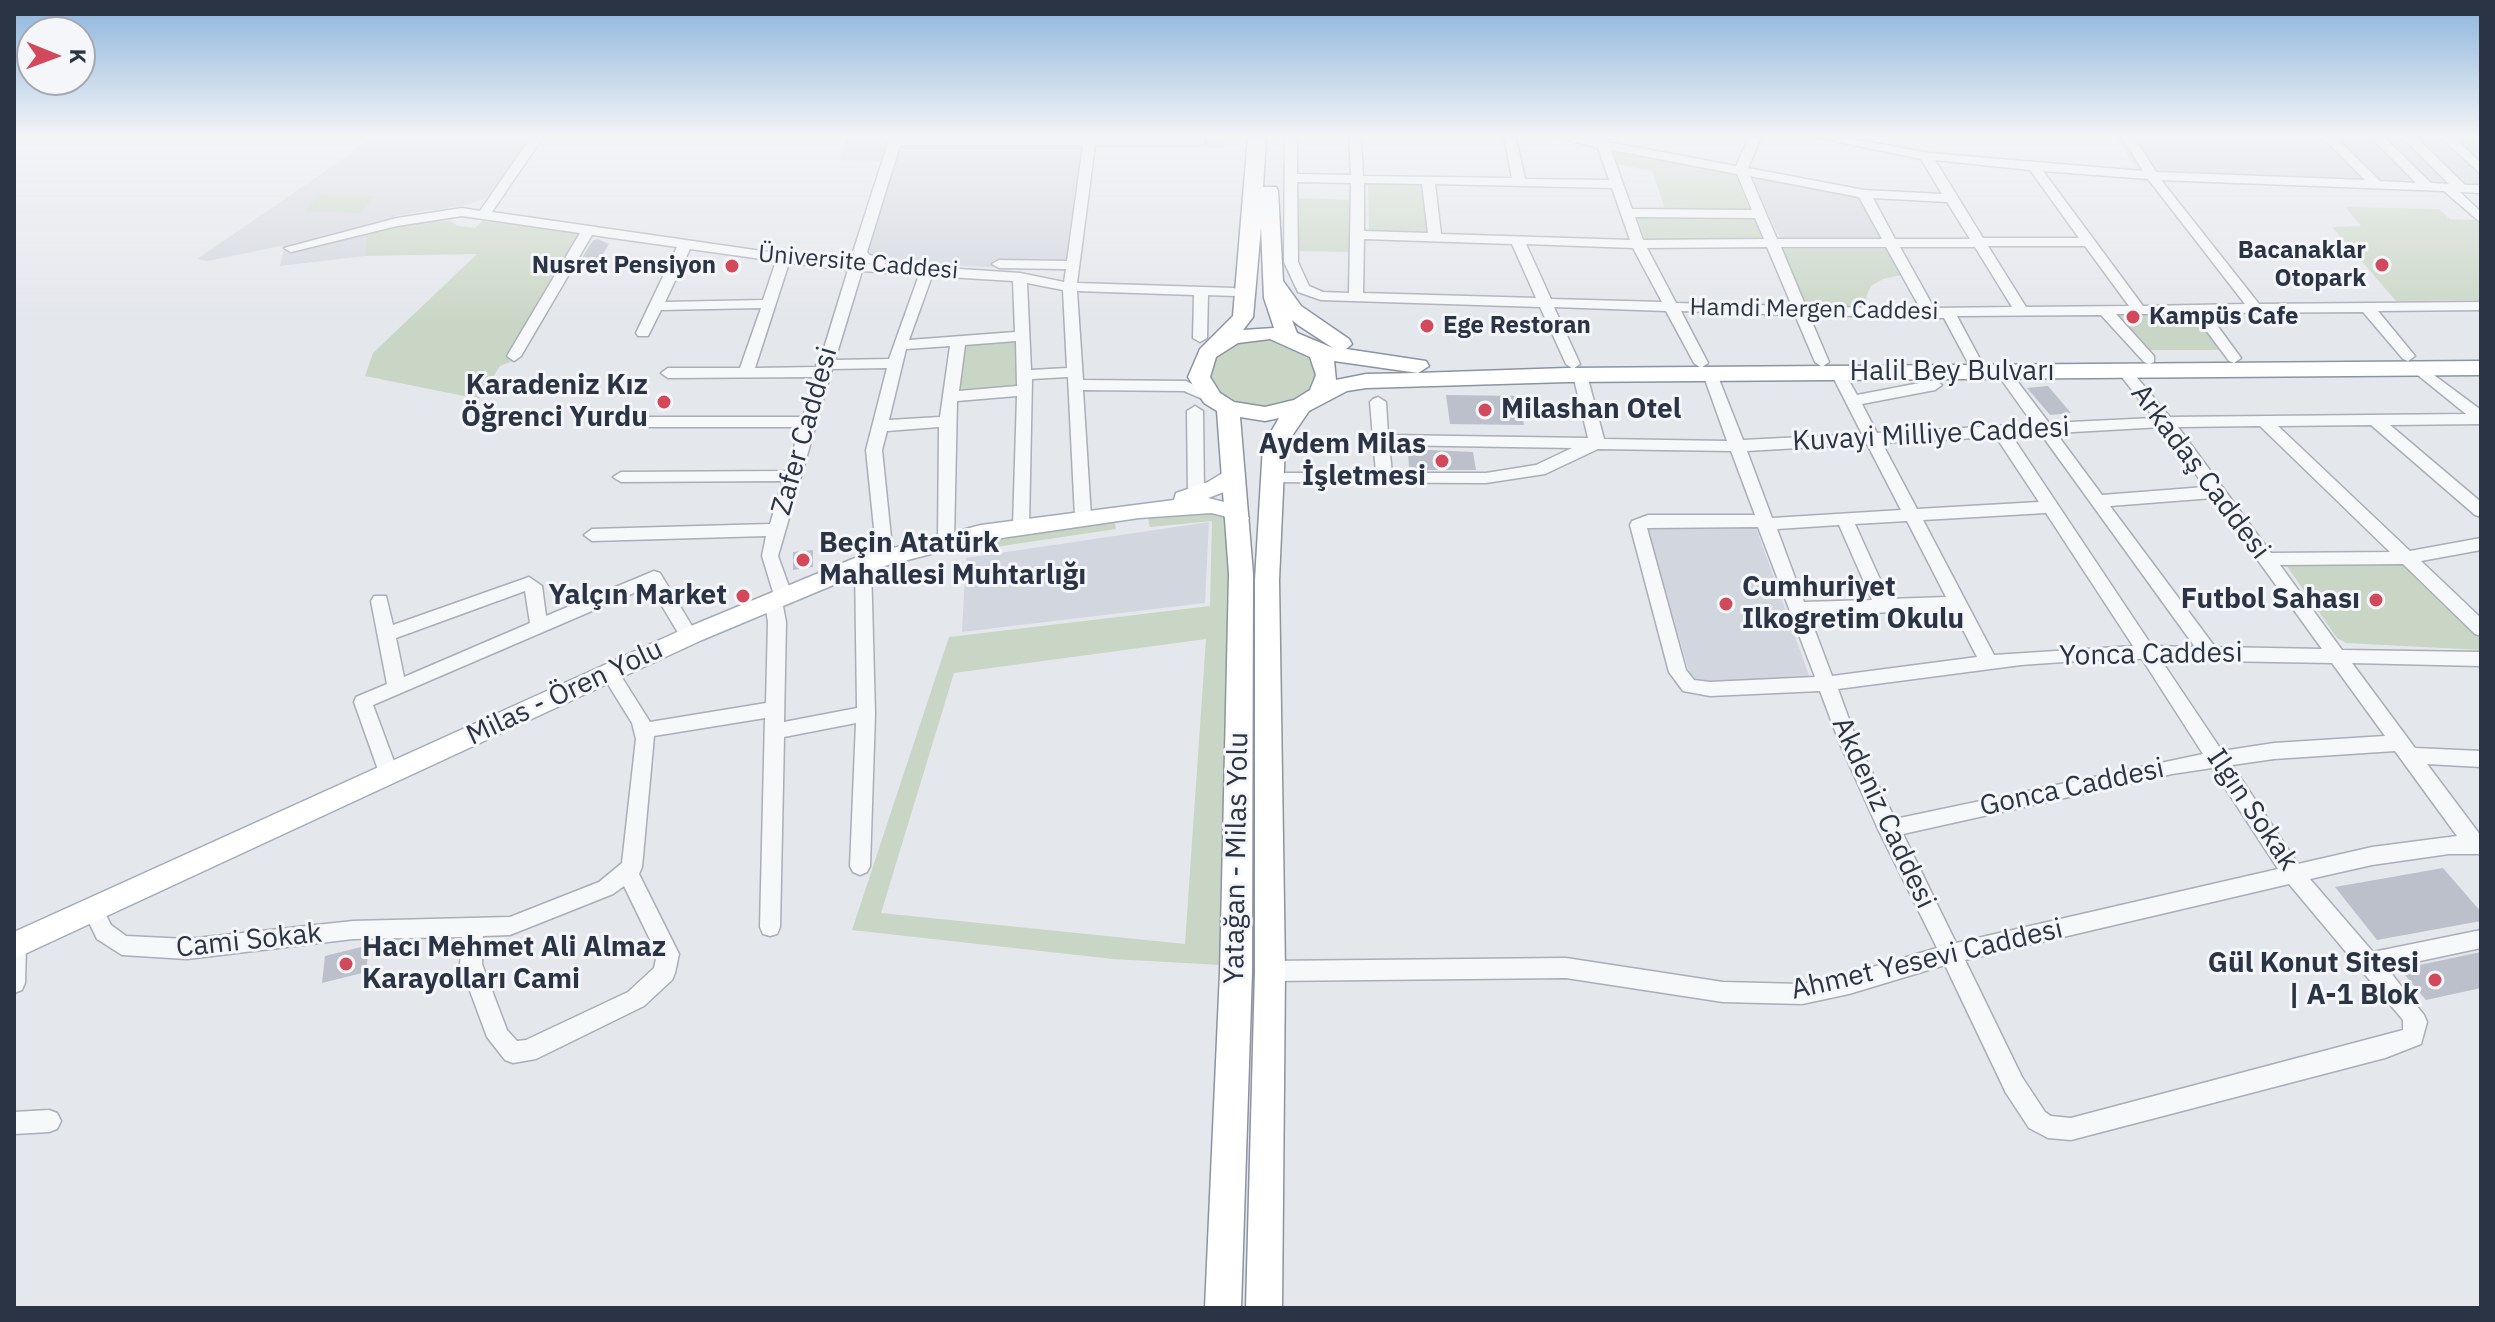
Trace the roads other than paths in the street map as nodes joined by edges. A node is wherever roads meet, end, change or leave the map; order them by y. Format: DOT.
graph roads {
  1 [pos="1951,198"];
  2 [pos="495,199"];
  3 [pos="877,199"];
  4 [pos="1080,199"];
  5 [pos="1258,199"];
  6 [pos="1266,199"];
  7 [pos="1290,199"];
  8 [pos="1358,199"];
  9 [pos="1430,199"];
  10 [pos="1622,199"];
  11 [pos="1753,199"];
  12 [pos="1867,199"];
  13 [pos="2058,199"];
  14 [pos="2170,199"];
  15 [pos="2463,199"];
  16 [pos="1627,213"];
  17 [pos="484,214"];
  18 [pos="1759,214"];
  19 [pos="2481,219"];
  20 [pos="588,231"];
  21 [pos="1358,235"];
  22 [pos="1435,238"];
  23 [pos="1517,240"];
  24 [pos="2090,242"];
  25 [pos="686,243"];
  26 [pos="1638,244"];
  27 [pos="1773,245"];
  28 [pos="1892,245"];
  29 [pos="1980,245"];
  30 [pos="291,248"];
  31 [pos="784,259"];
  32 [pos="1070,265"];
  33 [pos="856,267"];
  34 [pos="927,271"];
  35 [pos="1260,272"];
  36 [pos="1020,277"];
  37 [pos="1070,287"];
  38 [pos="1201,291"];
  39 [pos="1234,292"];
  40 [pos="1356,298"];
  41 [pos="769,304"];
  42 [pos="1546,304"];
  43 [pos="656,306"];
  44 [pos="2481,306"];
  45 [pos="2367,307"];
  46 [pos="2255,308"];
  47 [pos="1671,309"];
  48 [pos="2198,309"];
  49 [pos="2104,310"];
  50 [pos="2139,310"];
  51 [pos="1800,311"];
  52 [pos="2021,311"];
  53 [pos="1929,312"];
  54 [pos="643,333"];
  55 [pos="1023,336"];
  56 [pos="1288,337"];
  57 [pos="958,341"];
  58 [pos="1209,341"];
  59 [pos="900,345"];
  60 [pos="1317,352"];
  61 [pos="514,356"];
  62 [pos="2481,356"];
  63 [pos="2234,358"];
  64 [pos="2149,359"];
  65 [pos="1974,361"];
  66 [pos="2414,362"];
  67 [pos="896,363"];
  68 [pos="1200,365"];
  69 [pos="1830,368"];
  70 [pos="2481,368"];
  71 [pos="823,369"];
  72 [pos="1706,369"];
  73 [pos="1576,370"];
  74 [pos="2124,371"];
  75 [pos="2003,372"];
  76 [pos="668,373"];
  77 [pos="746,373"];
  78 [pos="1425,373"];
  79 [pos="1073,379"];
  80 [pos="1024,383"];
  81 [pos="1156,384"];
  82 [pos="1935,385"];
  83 [pos="951,397"];
  84 [pos="1852,401"];
  85 [pos="1308,402"];
  86 [pos="1378,402"];
  87 [pos="1212,405"];
  88 [pos="2481,419"];
  89 [pos="2375,420"];
  90 [pos="2264,421"];
  91 [pos="649,422"];
  92 [pos="808,422"];
  93 [pos="947,422"];
  94 [pos="2166,422"];
  95 [pos="879,426"];
  96 [pos="2044,428"];
  97 [pos="2000,430"];
  98 [pos="1872,438"];
  99 [pos="1382,440"];
  100 [pos="1597,443"];
  101 [pos="1737,446"];
  102 [pos="1234,473"];
  103 [pos="791,476"];
  104 [pos="621,477"];
  105 [pos="1384,477"];
  106 [pos="1271,478"];
  107 [pos="2217,492"];
  108 [pos="1196,495"];
  109 [pos="2098,501"];
  110 [pos="2050,507"];
  111 [pos="1139,510"];
  112 [pos="2481,511"];
  113 [pos="1912,515"];
  114 [pos="1083,517"];
  115 [pos="1238,518"];
  116 [pos="1844,519"];
  117 [pos="1764,522"];
  118 [pos="1021,526"];
  119 [pos="776,530"];
  120 [pos="592,535"];
  121 [pos="946,540"];
  122 [pos="2481,544"];
  123 [pos="2407,558"];
  124 [pos="2266,559"];
  125 [pos="874,561"];
  126 [pos="778,596"];
  127 [pos="380,601"];
  128 [pos="1958,603"];
  129 [pos="1884,606"];
  130 [pos="1796,609"];
  131 [pos="539,627"];
  132 [pos="2481,629"];
  133 [pos="387,634"];
  134 [pos="689,636"];
  135 [pos="2146,651"];
  136 [pos="2209,652"];
  137 [pos="2338,656"];
  138 [pos="2481,659"];
  139 [pos="1989,662"];
  140 [pos="610,673"];
  141 [pos="1824,684"];
  142 [pos="397,688"];
  143 [pos="775,709"];
  144 [pos="866,714"];
  145 [pos="645,730"];
  146 [pos="775,731"];
  147 [pos="2405,750"];
  148 [pos="2217,759"];
  149 [pos="2481,759"];
  150 [pos="389,775"];
  151 [pos="1888,829"];
  152 [pos="2478,845"];
  153 [pos="860,866"];
  154 [pos="628,873"];
  155 [pos="2293,874"];
  156 [pos="94,912"];
  157 [pos="770,927"];
  158 [pos="473,928"];
  159 [pos="2481,939"];
  160 [pos="14,946"];
  161 [pos="1951,954"];
  162 [pos="2371,962"];
  163 [pos="1270,971"];
  164 [pos="14,983"];
  165 [pos="2247,1083"];
  166 [pos="49,1121"];
  167 [pos="14,1123"];
  168 [pos="1223,1308"];
  169 [pos="1264,1308"];
  1 -- 29 [label="street"];
  2 -- 17 [label="street"];
  3 -- 32 [label="street"];
  4 -- 32 [label="street"];
  5 -- 35 [label="highway"];
  6 -- 35 [label="highway"];
  7 -- 40 [label="street, Hamdi Mergen Caddesi"];
  8 -- 21 [label="street"];
  9 -- 22 [label="street"];
  10 -- 16 [label="street, Akdeniz Caddesi"];
  11 -- 18 [label="street"];
  12 -- 28 [label="street"];
  13 -- 24 [label="street"];
  14 -- 46 [label="street"];
  15 -- 19 [label="street"];
  16 -- 18 [label="street"];
  16 -- 26 [label="street, Akdeniz Caddesi"];
  17 -- 20 [label="street, Üniversite Caddesi"];
  17 -- 30 [label="street, Üniversite Caddesi"];
  18 -- 27 [label="street"];
  20 -- 25 [label="street, Üniversite Caddesi"];
  20 -- 61 [label="street"];
  21 -- 22 [label="street"];
  21 -- 40 [label="street"];
  22 -- 23 [label="street"];
  23 -- 26 [label="street"];
  23 -- 42 [label="street"];
  24 -- 29 [label="street"];
  24 -- 50 [label="street"];
  25 -- 31 [label="street, Üniversite Caddesi"];
  25 -- 43 [label="street"];
  26 -- 27 [label="street"];
  26 -- 47 [label="street, Akdeniz Caddesi"];
  27 -- 28 [label="street"];
  27 -- 51 [label="street"];
  28 -- 29 [label="street"];
  28 -- 53 [label="street"];
  29 -- 52 [label="street"];
  31 -- 33 [label="street, Üniversite Caddesi"];
  31 -- 41 [label="street"];
  32 -- 37 [label="street"];
  33 -- 34 [label="street, Üniversite Caddesi"];
  33 -- 71 [label="street, Zafer Caddesi"];
  34 -- 36 [label="street, Üniversite Caddesi"];
  34 -- 59 [label="street"];
  35 -- 56 [label="highway"];
  35 -- 58 [label="highway"];
  35 -- 78 [label="highway"];
  36 -- 37 [label="street, Üniversite Caddesi"];
  36 -- 55 [label="street"];
  37 -- 38 [label="street, Üniversite Caddesi"];
  37 -- 79 [label="street"];
  38 -- 39 [label="street, Üniversite Caddesi"];
  38 -- 58 [label="street"];
  40 -- 42 [label="street, Hamdi Mergen Caddesi"];
  41 -- 43 [label="street"];
  41 -- 77 [label="street"];
  42 -- 47 [label="street, Hamdi Mergen Caddesi"];
  42 -- 73 [label="street"];
  43 -- 54 [label="street"];
  44 -- 45 [label="street, Hamdi Mergen Caddesi"];
  45 -- 46 [label="street, Hamdi Mergen Caddesi"];
  45 -- 66 [label="street"];
  46 -- 48 [label="street, Hamdi Mergen Caddesi"];
  47 -- 51 [label="street, Hamdi Mergen Caddesi"];
  47 -- 72 [label="street, Akdeniz Caddesi"];
  48 -- 50 [label="street, Hamdi Mergen Caddesi"];
  48 -- 63 [label="street"];
  49 -- 50 [label="street, Hamdi Mergen Caddesi"];
  49 -- 52 [label="street, Hamdi Mergen Caddesi"];
  49 -- 64 [label="street"];
  51 -- 53 [label="street, Hamdi Mergen Caddesi"];
  51 -- 69 [label="street"];
  52 -- 53 [label="street, Hamdi Mergen Caddesi"];
  53 -- 65 [label="street"];
  55 -- 57 [label="street"];
  55 -- 80 [label="street"];
  56 -- 58 [label="highway"];
  56 -- 60 [label="highway"];
  57 -- 59 [label="street"];
  57 -- 83 [label="street"];
  58 -- 68 [label="highway"];
  59 -- 67 [label="street"];
  60 -- 78 [label="highway"];
  60 -- 85 [label="highway"];
  62 -- 66 [label="highway, Halil Bey Bulvarı"];
  63 -- 64 [label="highway, Halil Bey Bulvarı"];
  63 -- 66 [label="highway, Halil Bey Bulvarı"];
  64 -- 65 [label="highway, Halil Bey Bulvarı"];
  65 -- 69 [label="highway, Halil Bey Bulvarı"];
  66 -- 70 [label="highway, Halil Bey Bulvarı"];
  66 -- 74 [label="highway, Halil Bey Bulvarı"];
  66 -- 88 [label="street"];
  67 -- 71 [label="street"];
  67 -- 95 [label="street"];
  68 -- 81 [label="street"];
  68 -- 87 [label="highway"];
  69 -- 72 [label="highway, Halil Bey Bulvarı"];
  69 -- 75 [label="highway, Halil Bey Bulvarı"];
  69 -- 84 [label="street"];
  71 -- 77 [label="street"];
  71 -- 92 [label="street, Zafer Caddesi"];
  72 -- 73 [label="highway, Halil Bey Bulvarı"];
  72 -- 101 [label="street, Akdeniz Caddesi"];
  73 -- 78 [label="highway, Halil Bey Bulvarı"];
  73 -- 100 [label="street"];
  74 -- 75 [label="highway, Halil Bey Bulvarı"];
  74 -- 94 [label="street, Arkadaş Caddesi"];
  75 -- 96 [label="street"];
  76 -- 77 [label="street"];
  78 -- 85 [label="highway"];
  78 -- 106 [label="highway"];
  79 -- 80 [label="street"];
  79 -- 81 [label="street"];
  79 -- 114 [label="street"];
  80 -- 83 [label="street"];
  80 -- 118 [label="street"];
  81 -- 87 [label="street"];
  82 -- 84 [label="street, Halil Bey Bulvarı"];
  83 -- 93 [label="street"];
  84 -- 98 [label="street"];
  85 -- 87 [label="highway"];
  85 -- 106 [label="highway"];
  86 -- 99 [label="street"];
  87 -- 102 [label="highway, Yatağan - Milas Yolu"];
  87 -- 108 [label="street"];
  88 -- 89 [label="street, Kuvayi Milliye Caddesi"];
  89 -- 90 [label="street, Kuvayi Milliye Caddesi"];
  89 -- 112 [label="street"];
  90 -- 94 [label="street, Kuvayi Milliye Caddesi"];
  90 -- 123 [label="street"];
  91 -- 92 [label="street"];
  92 -- 103 [label="street, Zafer Caddesi"];
  93 -- 95 [label="street"];
  93 -- 121 [label="street"];
  94 -- 96 [label="street, Kuvayi Milliye Caddesi"];
  94 -- 107 [label="street, Arkadaş Caddesi"];
  95 -- 125 [label="street"];
  96 -- 97 [label="street, Kuvayi Milliye Caddesi"];
  96 -- 109 [label="street"];
  97 -- 98 [label="street, Kuvayi Milliye Caddesi"];
  97 -- 110 [label="street, Ilgın Sokak"];
  98 -- 101 [label="street, Kuvayi Milliye Caddesi"];
  98 -- 113 [label="street"];
  99 -- 100 [label="street, Kuvayi Milliye Caddesi"];
  99 -- 105 [label="street"];
  100 -- 101 [label="street, Kuvayi Milliye Caddesi"];
  100 -- 105 [label="street"];
  101 -- 117 [label="street, Akdeniz Caddesi"];
  102 -- 108 [label="main road"];
  102 -- 115 [label="highway, Yatağan - Milas Yolu"];
  103 -- 104 [label="street"];
  103 -- 119 [label="street, Zafer Caddesi"];
  105 -- 106 [label="street"];
  106 -- 163 [label="highway, Yatağan - Milas Yolu"];
  107 -- 109 [label="street"];
  107 -- 124 [label="street, Arkadaş Caddesi"];
  108 -- 111 [label="main road"];
  109 -- 136 [label="street"];
  110 -- 113 [label="street"];
  110 -- 135 [label="street, Ilgın Sokak"];
  111 -- 114 [label="main road, Milas - Ören Yolu"];
  111 -- 115 [label="main road"];
  113 -- 116 [label="street"];
  113 -- 128 [label="street"];
  114 -- 118 [label="main road, Milas - Ören Yolu"];
  115 -- 168 [label="highway, Yatağan - Milas Yolu"];
  116 -- 117 [label="street"];
  116 -- 129 [label="street"];
  117 -- 130 [label="street, Akdeniz Caddesi"];
  117 -- 141 [label="street, Yonca Caddesi"];
  118 -- 121 [label="main road, Milas - Ören Yolu"];
  119 -- 120 [label="street"];
  119 -- 126 [label="street, Zafer Caddesi"];
  121 -- 125 [label="main road, Milas - Ören Yolu"];
  122 -- 123 [label="street"];
  123 -- 124 [label="street"];
  123 -- 132 [label="street"];
  124 -- 137 [label="street, Arkadaş Caddesi"];
  125 -- 126 [label="main road, Milas - Ören Yolu"];
  125 -- 144 [label="street"];
  126 -- 134 [label="main road, Milas - Ören Yolu"];
  126 -- 143 [label="street, Zafer Caddesi"];
  127 -- 133 [label="street"];
  128 -- 129 [label="street"];
  128 -- 139 [label="street"];
  129 -- 130 [label="street"];
  130 -- 141 [label="street, Akdeniz Caddesi"];
  131 -- 133 [label="street"];
  131 -- 134 [label="street"];
  131 -- 142 [label="street"];
  133 -- 142 [label="street"];
  134 -- 140 [label="main road, Milas - Ören Yolu"];
  135 -- 136 [label="street, Yonca Caddesi"];
  135 -- 139 [label="street, Yonca Caddesi"];
  135 -- 148 [label="street, Ilgın Sokak"];
  136 -- 137 [label="street, Yonca Caddesi"];
  137 -- 138 [label="street, Yonca Caddesi"];
  137 -- 147 [label="street, Arkadaş Caddesi"];
  139 -- 141 [label="street, Yonca Caddesi"];
  140 -- 145 [label="street"];
  140 -- 150 [label="main road, Milas - Ören Yolu"];
  141 -- 151 [label="street, Akdeniz Caddesi"];
  142 -- 150 [label="street"];
  143 -- 145 [label="street"];
  143 -- 146 [label="street, Zafer Caddesi"];
  144 -- 146 [label="street"];
  144 -- 153 [label="street"];
  145 -- 154 [label="street"];
  146 -- 157 [label="street, Zafer Caddesi"];
  147 -- 148 [label="street, Gonca Caddesi"];
  147 -- 149 [label="street, Gonca Caddesi"];
  147 -- 152 [label="street, Arkadaş Caddesi"];
  148 -- 151 [label="street, Gonca Caddesi"];
  148 -- 155 [label="street, Ilgın Sokak"];
  150 -- 156 [label="main road, Milas - Ören Yolu"];
  151 -- 161 [label="street, Akdeniz Caddesi"];
  152 -- 155 [label="street, Ahmet Yesevi Caddesi"];
  154 -- 158 [label="street, Cami Sokak"];
  154 -- 158 [label="street"];
  155 -- 161 [label="street, Ahmet Yesevi Caddesi"];
  155 -- 162 [label="street, Ilgın Sokak"];
  156 -- 158 [label="street, Cami Sokak"];
  156 -- 160 [label="main road, Milas - Ören Yolu"];
  159 -- 162 [label="street"];
  160 -- 164 [label="street"];
  161 -- 163 [label="street, Ahmet Yesevi Caddesi"];
  161 -- 165 [label="street, Akdeniz Caddesi"];
  162 -- 165 [label="street, Ilgın Sokak"];
  163 -- 169 [label="highway, Yatağan - Milas Yolu"];
  166 -- 167 [label="street"];
}
